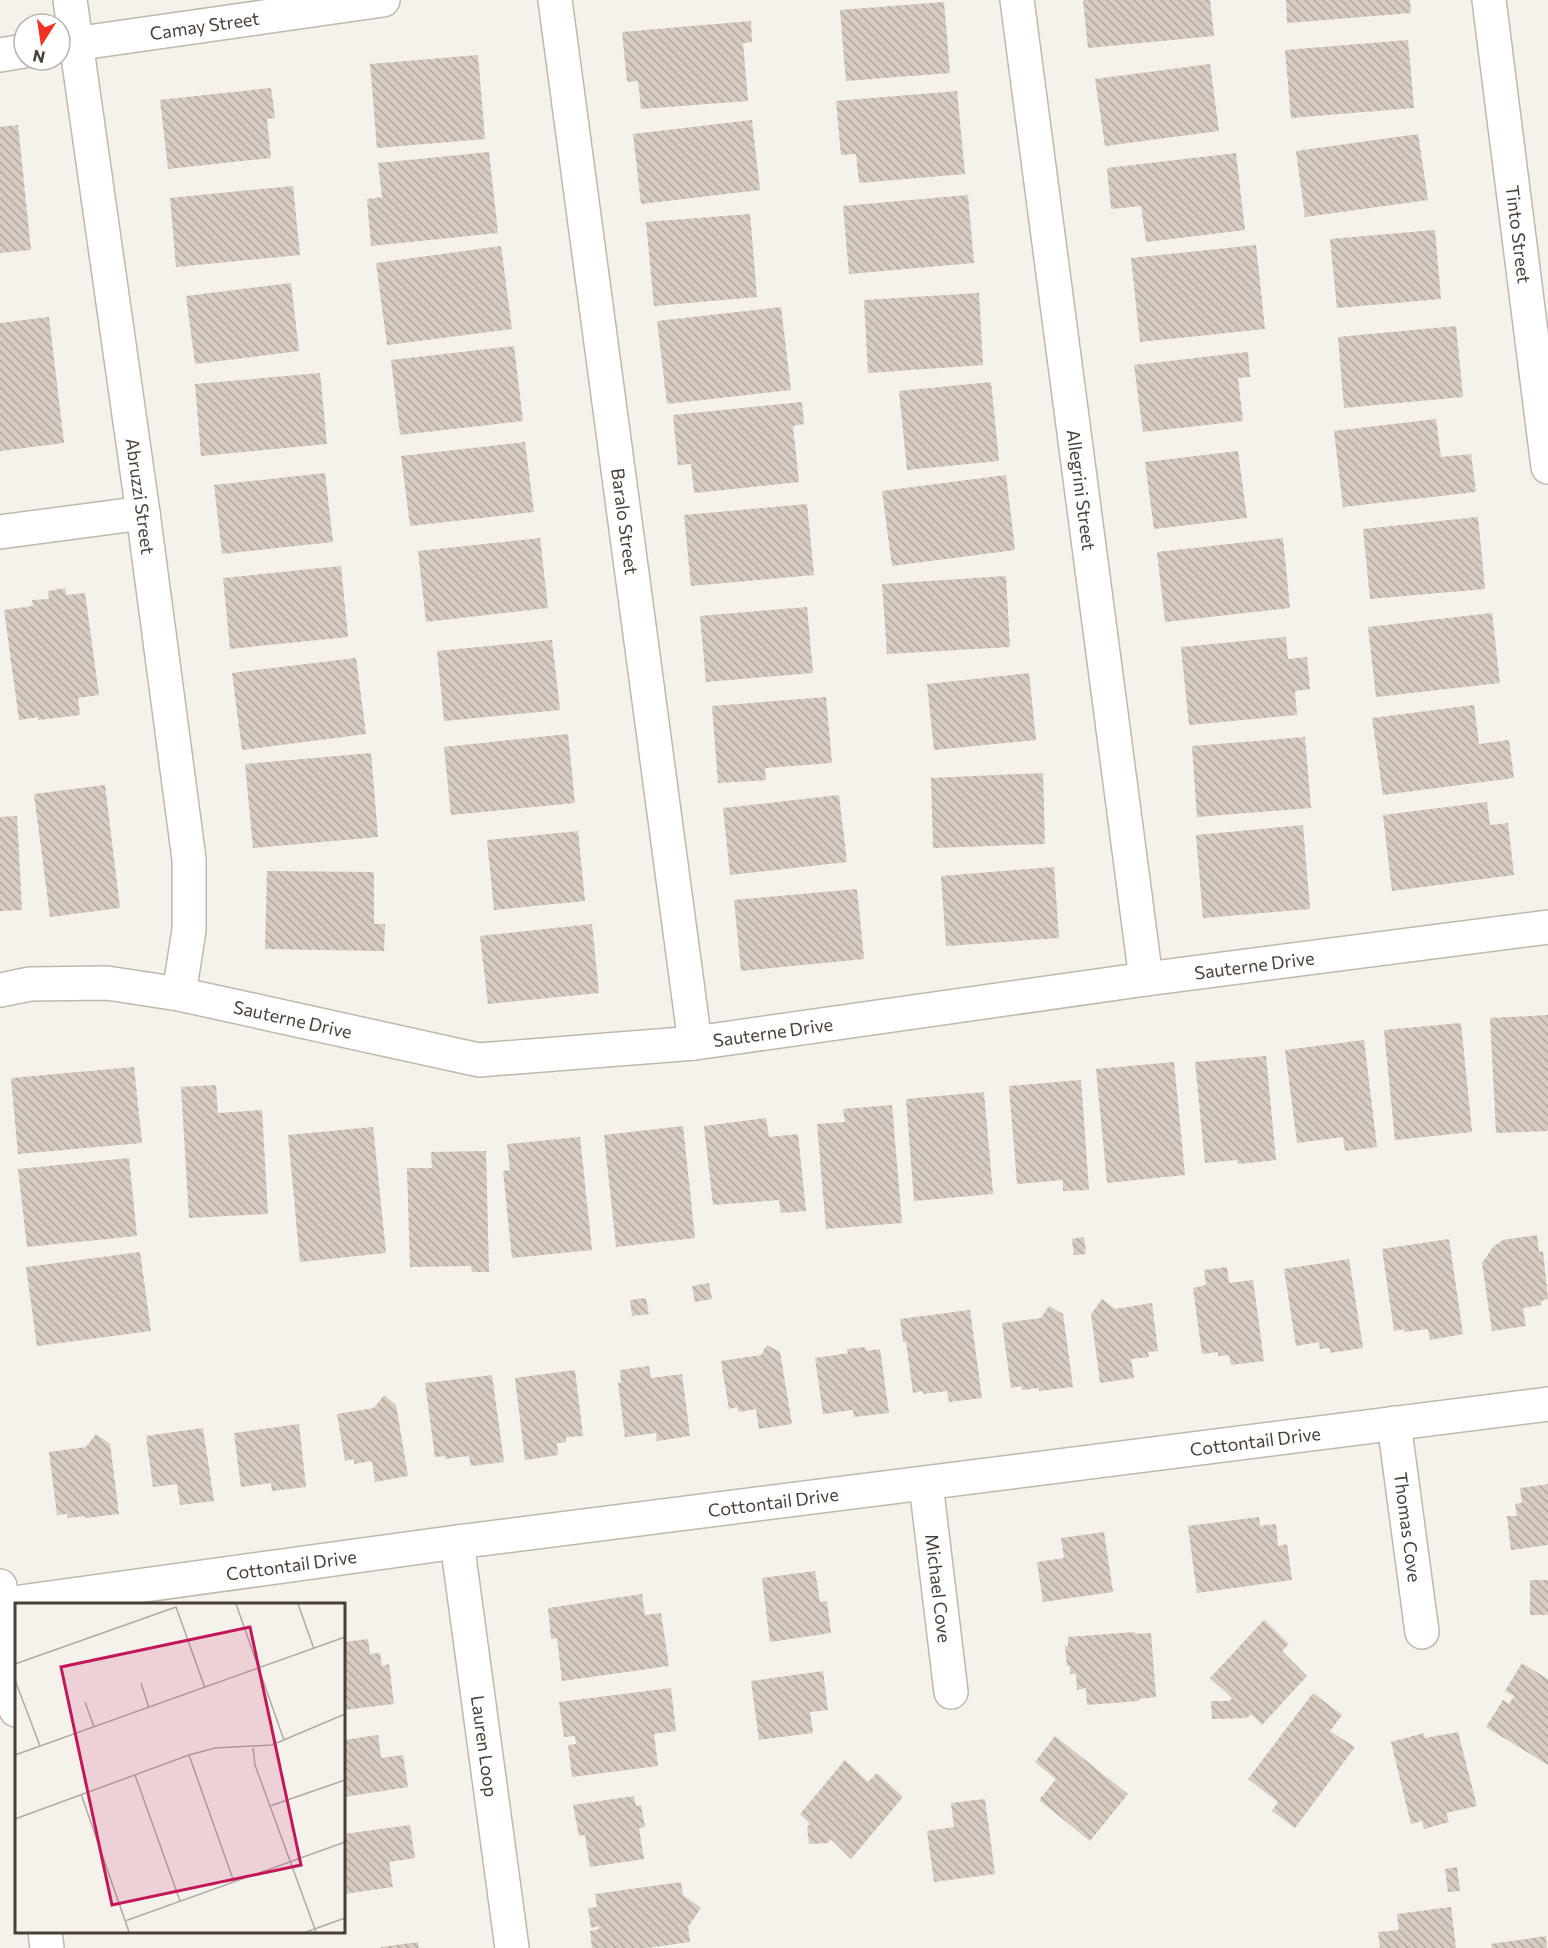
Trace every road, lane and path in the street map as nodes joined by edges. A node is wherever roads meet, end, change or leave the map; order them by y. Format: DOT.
graph roads {
  1 [pos="383,0"];
  2 [pos="555,0"];
  3 [pos="1017,0"];
  4 [pos="1489,0"];
  5 [pos="72,44"];
  6 [pos="72,70"];
  7 [pos="1548,467"];
  8 [pos="143,513"];
  9 [pos="0,532"];
  10 [pos="1548,927"];
  11 [pos="1146,979"];
  12 [pos="0,990"];
  13 [pos="179,994"];
  14 [pos="695,1044"];
  15 [pos="1548,1404"];
  16 [pos="1394,1423"];
  17 [pos="926,1484"];
  18 [pos="457,1542"];
  19 [pos="1,1599"];
  20 [pos="1422,1632"];
  21 [pos="951,1692"];
  22 [pos="15,1703"];
  23 [pos="45,1933"];
  24 [pos="47,1948"];
  25 [pos="512,1948"];
  1 -- 5 [label="street, Camay Street"];
  2 -- 14 [label="street, Baralo Street"];
  3 -- 11 [label="street, Allegrini Street"];
  4 -- 7 [label="street, Tinto Street"];
  6 -- 8 [label="street, Abruzzi Street"];
  8 -- 9 [label="street"];
  8 -- 13 [label="street, Abruzzi Street"];
  10 -- 11 [label="street, Sauterne Drive"];
  11 -- 14 [label="street, Sauterne Drive"];
  12 -- 13 [label="street, Sauterne Drive"];
  13 -- 14 [label="street, Sauterne Drive"];
  15 -- 16 [label="street, Cottontail Drive"];
  16 -- 17 [label="street, Cottontail Drive"];
  16 -- 20 [label="street, Thomas Cove"];
  17 -- 18 [label="street, Cottontail Drive"];
  17 -- 21 [label="street, Michael Cove"];
  18 -- 19 [label="street, Cottontail Drive"];
  18 -- 25 [label="street, Lauren Loop"];
  19 -- 22 [label="street"];
  23 -- 24 [label="street"];
}
